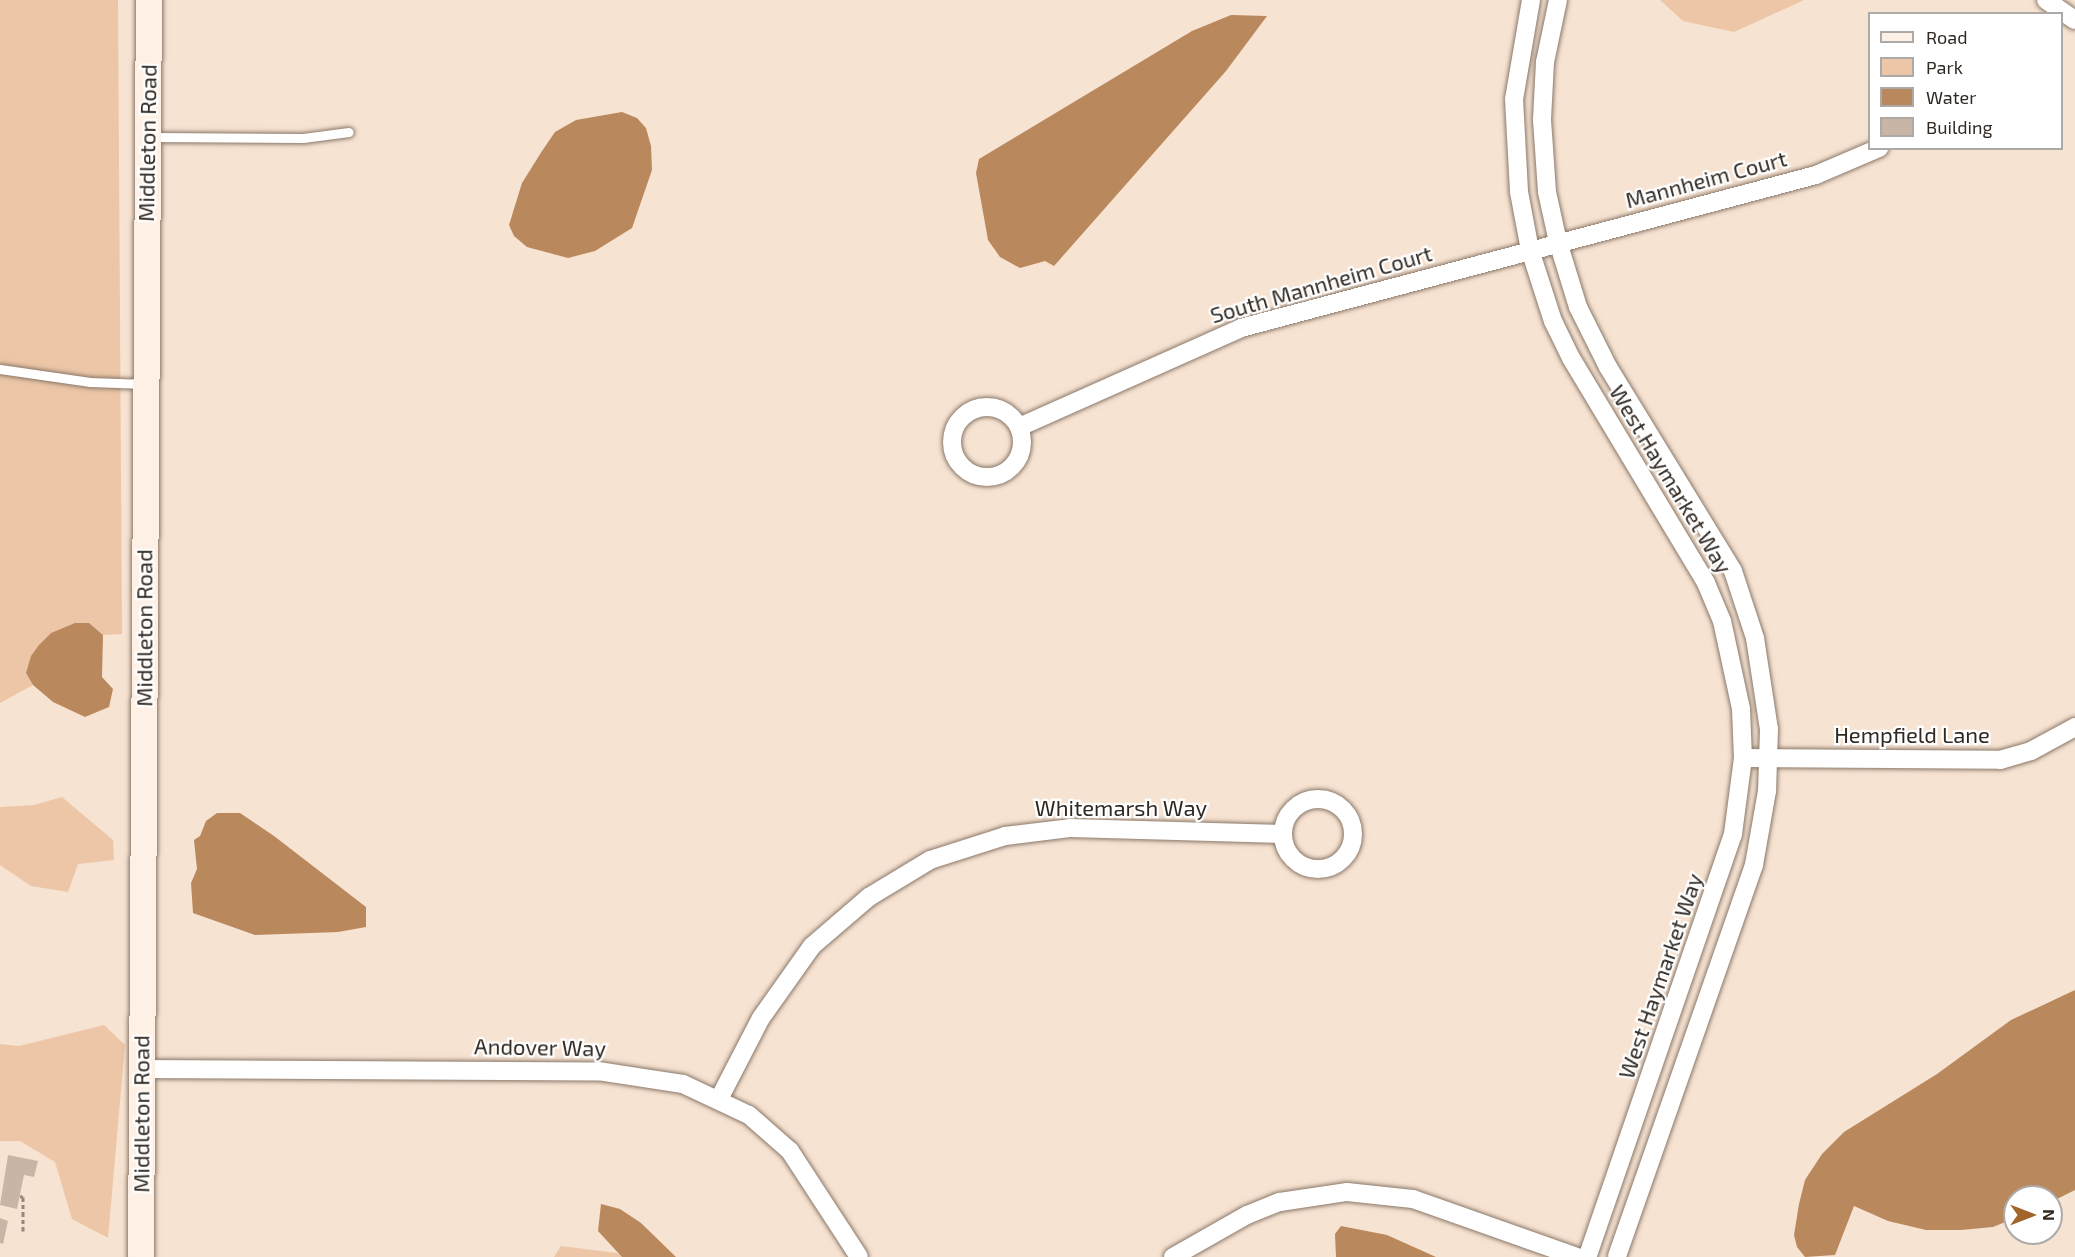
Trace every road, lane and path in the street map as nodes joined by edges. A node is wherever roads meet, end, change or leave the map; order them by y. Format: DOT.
graph roads {
  1 [pos="148,0"];
  2 [pos="1531,0"];
  3 [pos="1557,0"];
  4 [pos="2046,0"];
  5 [pos="2075,20"];
  6 [pos="349,132"];
  7 [pos="147,137"];
  8 [pos="1874,150"];
  9 [pos="1543,246"];
  10 [pos="0,369"];
  11 [pos="145,384"];
  12 [pos="1019,427"];
  13 [pos="2075,727"];
  14 [pos="1743,758"];
  15 [pos="1770,758"];
  16 [pos="1283,834"];
  17 [pos="141,1069"];
  18 [pos="719,1099"];
  19 [pos="20,1196"];
  20 [pos="23,1231"];
  21 [pos="141,1257"];
  22 [pos="859,1257"];
  23 [pos="1173,1257"];
  24 [pos="1577,1257"];
  25 [pos="1587,1257"];
  26 [pos="1617,1257"];
  1 -- 7 [label="street, Middleton Road"];
  2 -- 9 [label="street, West Haymarket Way"];
  3 -- 9 [label="street, West Haymarket Way"];
  4 -- 5 [label="street"];
  6 -- 7 [label="lane"];
  7 -- 11 [label="street, Middleton Road"];
  8 -- 9 [label="street, Mannheim Court"];
  9 -- 12 [label="street, South Mannheim Court"];
  9 -- 14 [label="street, West Haymarket Way"];
  9 -- 15 [label="street, West Haymarket Way"];
  10 -- 11 [label="lane"];
  11 -- 17 [label="street, Middleton Road"];
  13 -- 15 [label="street, Hempfield Lane"];
  14 -- 15 [label="street, Hempfield Lane"];
  14 -- 25 [label="street, West Haymarket Way"];
  15 -- 26 [label="street, West Haymarket Way"];
  16 -- 18 [label="street, Whitemarsh Way"];
  17 -- 18 [label="street, Andover Way"];
  17 -- 21 [label="street, Middleton Road"];
  18 -- 22 [label="street, Andover Way"];
  19 -- 20 [label="path"];
  23 -- 24 [label="street"];
}
